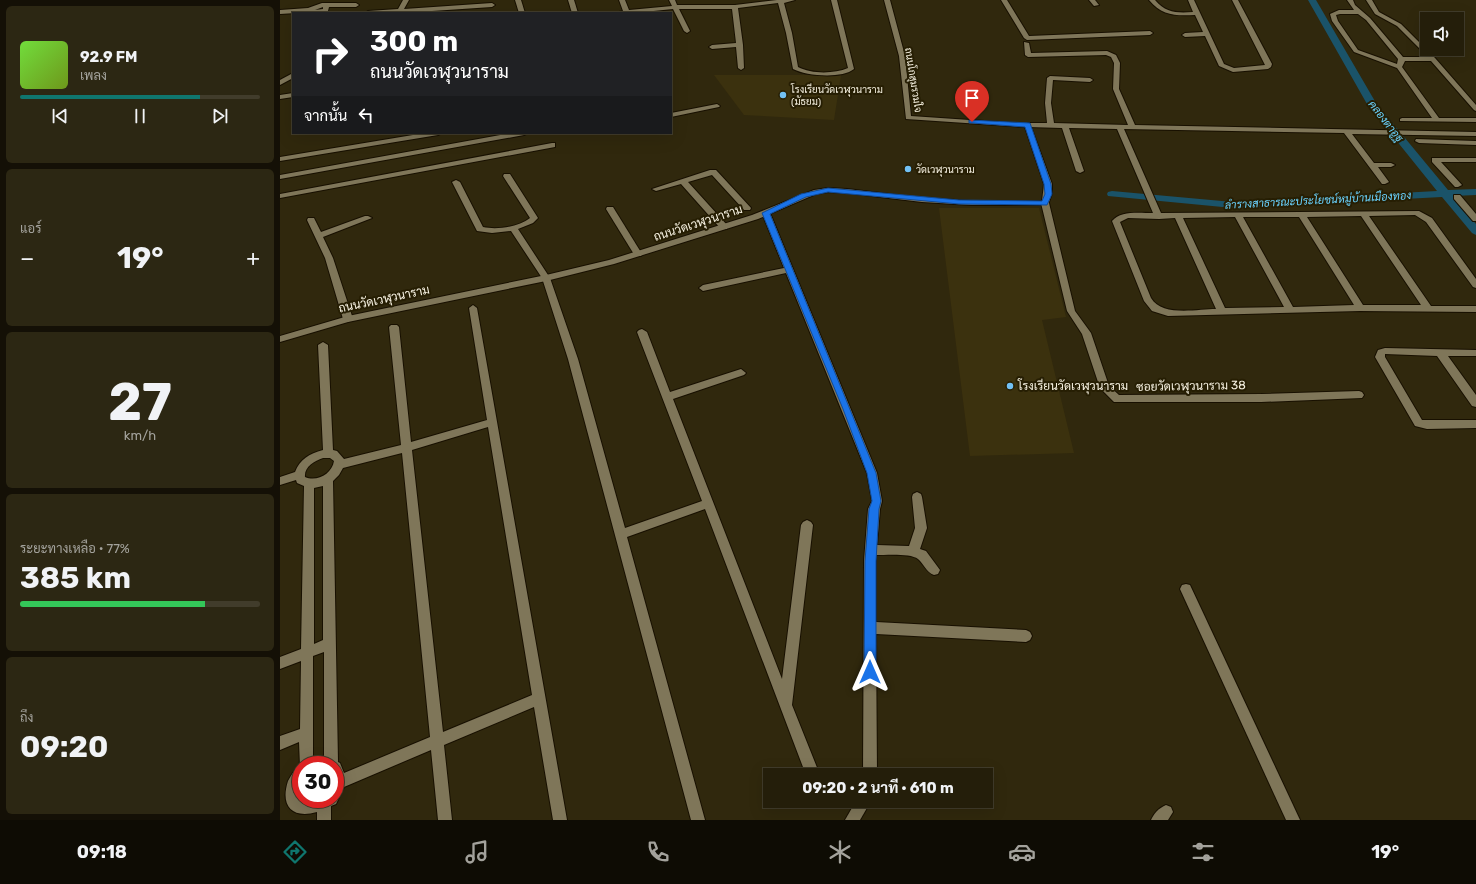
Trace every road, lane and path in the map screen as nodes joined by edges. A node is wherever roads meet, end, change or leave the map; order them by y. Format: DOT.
graph roads {
  1 [pos="406,0"];
  2 [pos="450,0"];
  3 [pos="518,0"];
  4 [pos="571,0"];
  5 [pos="622,0"];
  6 [pos="672,0"];
  7 [pos="716,0"];
  8 [pos="792,0"];
  9 [pos="834,0"];
  10 [pos="887,0"];
  11 [pos="1004,0"];
  12 [pos="1092,0"];
  13 [pos="1152,0"];
  14 [pos="1191,0"];
  15 [pos="1235,0"];
  16 [pos="1350,0"];
  17 [pos="1369,0"];
  18 [pos="781,1"];
  19 [pos="357,2"];
  20 [pos="492,5"];
  21 [pos="1096,5"];
  22 [pos="308,7"];
  23 [pos="675,7"];
  24 [pos="735,7"];
  25 [pos="719,8"];
  26 [pos="324,9"];
  27 [pos="445,10"];
  28 [pos="280,12"];
  29 [pos="399,12"];
  30 [pos="522,12"];
  31 [pos="575,12"];
  32 [pos="627,12"];
  33 [pos="1359,12"];
  34 [pos="1198,13"];
  35 [pos="687,31"];
  36 [pos="1150,33"];
  37 [pos="1207,34"];
  38 [pos="1185,35"];
  39 [pos="1026,43"];
  40 [pos="740,45"];
  41 [pos="712,46"];
  42 [pos="1433,58"];
  43 [pos="1401,59"];
  44 [pos="1399,67"];
  45 [pos="741,68"];
  46 [pos="292,76"];
  47 [pos="1090,80"];
  48 [pos="280,83"];
  49 [pos="292,95"];
  50 [pos="280,97"];
  51 [pos="717,106"];
  52 [pos="1476,109"];
  53 [pos="672,115"];
  54 [pos="1402,120"];
  55 [pos="1437,120"];
  56 [pos="1476,120"];
  57 [pos="1028,125"];
  58 [pos="1051,125"];
  59 [pos="1065,125"];
  60 [pos="1120,127"];
  61 [pos="1133,128"];
  62 [pos="1347,132"];
  63 [pos="432,134"];
  64 [pos="518,134"];
  65 [pos="1476,134"];
  66 [pos="1419,141"];
  67 [pos="1476,143"];
  68 [pos="552,145"];
  69 [pos="280,159"];
  70 [pos="1476,160"];
  71 [pos="1372,165"];
  72 [pos="1391,165"];
  73 [pos="1080,171"];
  74 [pos="507,176"];
  75 [pos="280,177"];
  76 [pos="683,180"];
  77 [pos="456,182"];
  78 [pos="1385,182"];
  79 [pos="1458,185"];
  80 [pos="656,189"];
  81 [pos="280,196"];
  82 [pos="1457,196"];
  83 [pos="1045,203"];
  84 [pos="747,208"];
  85 [pos="610,209"];
  86 [pos="766,213"];
  87 [pos="1364,214"];
  88 [pos="1302,215"];
  89 [pos="1178,216"];
  90 [pos="1238,216"];
  91 [pos="1158,217"];
  92 [pos="368,218"];
  93 [pos="1476,219"];
  94 [pos="311,220"];
  95 [pos="513,227"];
  96 [pos="724,227"];
  97 [pos="319,236"];
  98 [pos="638,254"];
  99 [pos="790,269"];
  100 [pos="546,278"];
  101 [pos="1476,285"];
  102 [pos="703,288"];
  103 [pos="1427,307"];
  104 [pos="473,308"];
  105 [pos="1360,308"];
  106 [pos="1476,309"];
  107 [pos="1221,310"];
  108 [pos="1290,310"];
  109 [pos="348,319"];
  110 [pos="394,327"];
  111 [pos="642,332"];
  112 [pos="280,339"];
  113 [pos="322,345"];
  114 [pos="1440,352"];
  115 [pos="1476,353"];
  116 [pos="741,373"];
  117 [pos="1359,395"];
  118 [pos="667,396"];
  119 [pos="1476,403"];
  120 [pos="492,422"];
  121 [pos="1476,424"];
  122 [pos="406,447"];
  123 [pos="328,453"];
  124 [pos="340,464"];
  125 [pos="299,475"];
  126 [pos="328,478"];
  127 [pos="280,481"];
  128 [pos="309,484"];
  129 [pos="917,497"];
  130 [pos="708,503"];
  131 [pos="807,525"];
  132 [pos="620,535"];
  133 [pos="871,550"];
  134 [pos="913,551"];
  135 [pos="934,570"];
  136 [pos="1186,589"];
  137 [pos="870,628"];
  138 [pos="1026,636"];
  139 [pos="330,644"];
  140 [pos="307,653"];
  141 [pos="280,664"];
  142 [pos="540,698"];
  143 [pos="786,706"];
  144 [pos="306,733"];
  145 [pos="437,741"];
  146 [pos="280,743"];
  147 [pos="306,756"];
  148 [pos="331,756"];
  149 [pos="809,768"];
  150 [pos="870,768"];
  151 [pos="292,783"];
  152 [pos="344,785"];
  153 [pos="283,799"];
  154 [pos="326,808"];
  155 [pos="860,808"];
  156 [pos="445,820"];
  157 [pos="560,820"];
  158 [pos="698,820"];
  159 [pos="852,820"];
  160 [pos="1293,820"];
  1 -- 29 [label="street"];
  2 -- 27 [label="street"];
  3 -- 30 [label="street"];
  4 -- 31 [label="street"];
  5 -- 32 [label="street"];
  6 -- 23 [label="street"];
  7 -- 25 [label="street"];
  8 -- 18 [label="street"];
  9 -- 18 [label="street"];
  10 -- 57 [label="street, ถนนโกสุมรวมใจ"];
  11 -- 36 [label="street"];
  12 -- 21 [label="street"];
  13 -- 34 [label="street"];
  14 -- 34 [label="street"];
  15 -- 37 [label="street"];
  16 -- 33 [label="street"];
  17 -- 42 [label="street"];
  18 -- 24 [label="street"];
  19 -- 26 [label="street"];
  19 -- 26 [label="street"];
  20 -- 27 [label="street"];
  22 -- 26 [label="street"];
  22 -- 26 [label="street"];
  22 -- 28 [label="street"];
  23 -- 25 [label="street"];
  23 -- 32 [label="street"];
  23 -- 35 [label="street"];
  24 -- 25 [label="street"];
  24 -- 40 [label="street"];
  27 -- 29 [label="street"];
  33 -- 43 [label="street"];
  33 -- 44 [label="street"];
  34 -- 37 [label="street"];
  37 -- 38 [label="street"];
  39 -- 61 [label="street"];
  40 -- 41 [label="street"];
  40 -- 45 [label="street"];
  42 -- 43 [label="street"];
  42 -- 52 [label="street"];
  43 -- 44 [label="street"];
  44 -- 55 [label="street"];
  46 -- 48 [label="street"];
  47 -- 58 [label="street"];
  49 -- 50 [label="street"];
  51 -- 53 [label="street"];
  54 -- 55 [label="street"];
  55 -- 56 [label="street"];
  57 -- 58 [label="street"];
  57 -- 83 [label="street"];
  58 -- 59 [label="street"];
  59 -- 60 [label="street"];
  59 -- 73 [label="street"];
  60 -- 61 [label="street"];
  60 -- 91 [label="street"];
  61 -- 62 [label="street"];
  62 -- 65 [label="street"];
  62 -- 71 [label="street"];
  63 -- 69 [label="street"];
  64 -- 75 [label="street"];
  66 -- 67 [label="street"];
  68 -- 81 [label="street"];
  70 -- 79 [label="street"];
  71 -- 72 [label="street"];
  71 -- 78 [label="street"];
  74 -- 95 [label="street"];
  76 -- 80 [label="street"];
  76 -- 84 [label="street"];
  76 -- 96 [label="street"];
  77 -- 95 [label="street"];
  82 -- 93 [label="street"];
  83 -- 86 [label="street, ถนนวัดเวฬุวนาราม"];
  83 -- 117 [label="street, ซอยวัดเวฬุวนาราม 38"];
  85 -- 98 [label="street"];
  86 -- 96 [label="street, ถนนวัดเวฬุวนาราม"];
  86 -- 99 [label="street"];
  87 -- 88 [label="street"];
  87 -- 101 [label="street"];
  87 -- 103 [label="street"];
  88 -- 90 [label="street"];
  88 -- 105 [label="street"];
  89 -- 90 [label="street"];
  89 -- 91 [label="street"];
  89 -- 107 [label="street"];
  90 -- 108 [label="street"];
  91 -- 107 [label="street"];
  92 -- 97 [label="street"];
  94 -- 97 [label="street"];
  95 -- 100 [label="street"];
  96 -- 98 [label="street, ถนนวัดเวฬุวนาราม"];
  97 -- 109 [label="street"];
  98 -- 100 [label="street, ถนนวัดเวฬุวนาราม"];
  99 -- 102 [label="street"];
  99 -- 133 [label="street"];
  100 -- 109 [label="street, ถนนวัดเวฬุวนาราม"];
  100 -- 132 [label="street"];
  103 -- 105 [label="street"];
  103 -- 106 [label="street"];
  104 -- 120 [label="street"];
  105 -- 108 [label="street"];
  107 -- 108 [label="street"];
  109 -- 112 [label="street, ถนนวัดเวฬุวนาราม"];
  110 -- 122 [label="street"];
  111 -- 118 [label="street"];
  113 -- 123 [label="street"];
  114 -- 115 [label="street"];
  114 -- 119 [label="street"];
  114 -- 121 [label="street"];
  116 -- 118 [label="street"];
  118 -- 130 [label="street"];
  120 -- 122 [label="street"];
  120 -- 142 [label="street"];
  122 -- 124 [label="street"];
  122 -- 145 [label="street"];
  123 -- 124 [label="street"];
  123 -- 125 [label="street"];
  124 -- 126 [label="street"];
  125 -- 127 [label="street"];
  125 -- 128 [label="street"];
  126 -- 128 [label="street"];
  126 -- 139 [label="street"];
  128 -- 140 [label="street"];
  129 -- 134 [label="street"];
  130 -- 132 [label="street"];
  130 -- 143 [label="street"];
  131 -- 143 [label="street"];
  132 -- 158 [label="street"];
  133 -- 134 [label="street"];
  133 -- 137 [label="street"];
  134 -- 135 [label="street"];
  136 -- 160 [label="street"];
  137 -- 138 [label="street"];
  137 -- 150 [label="street"];
  139 -- 140 [label="street"];
  139 -- 148 [label="street"];
  140 -- 141 [label="street"];
  140 -- 144 [label="street"];
  142 -- 145 [label="street"];
  142 -- 157 [label="street"];
  143 -- 149 [label="street"];
  144 -- 146 [label="street"];
  144 -- 147 [label="street"];
  145 -- 152 [label="street"];
  145 -- 156 [label="street"];
  151 -- 153 [label="street"];
  153 -- 154 [label="street"];
  155 -- 159 [label="street"];
}
